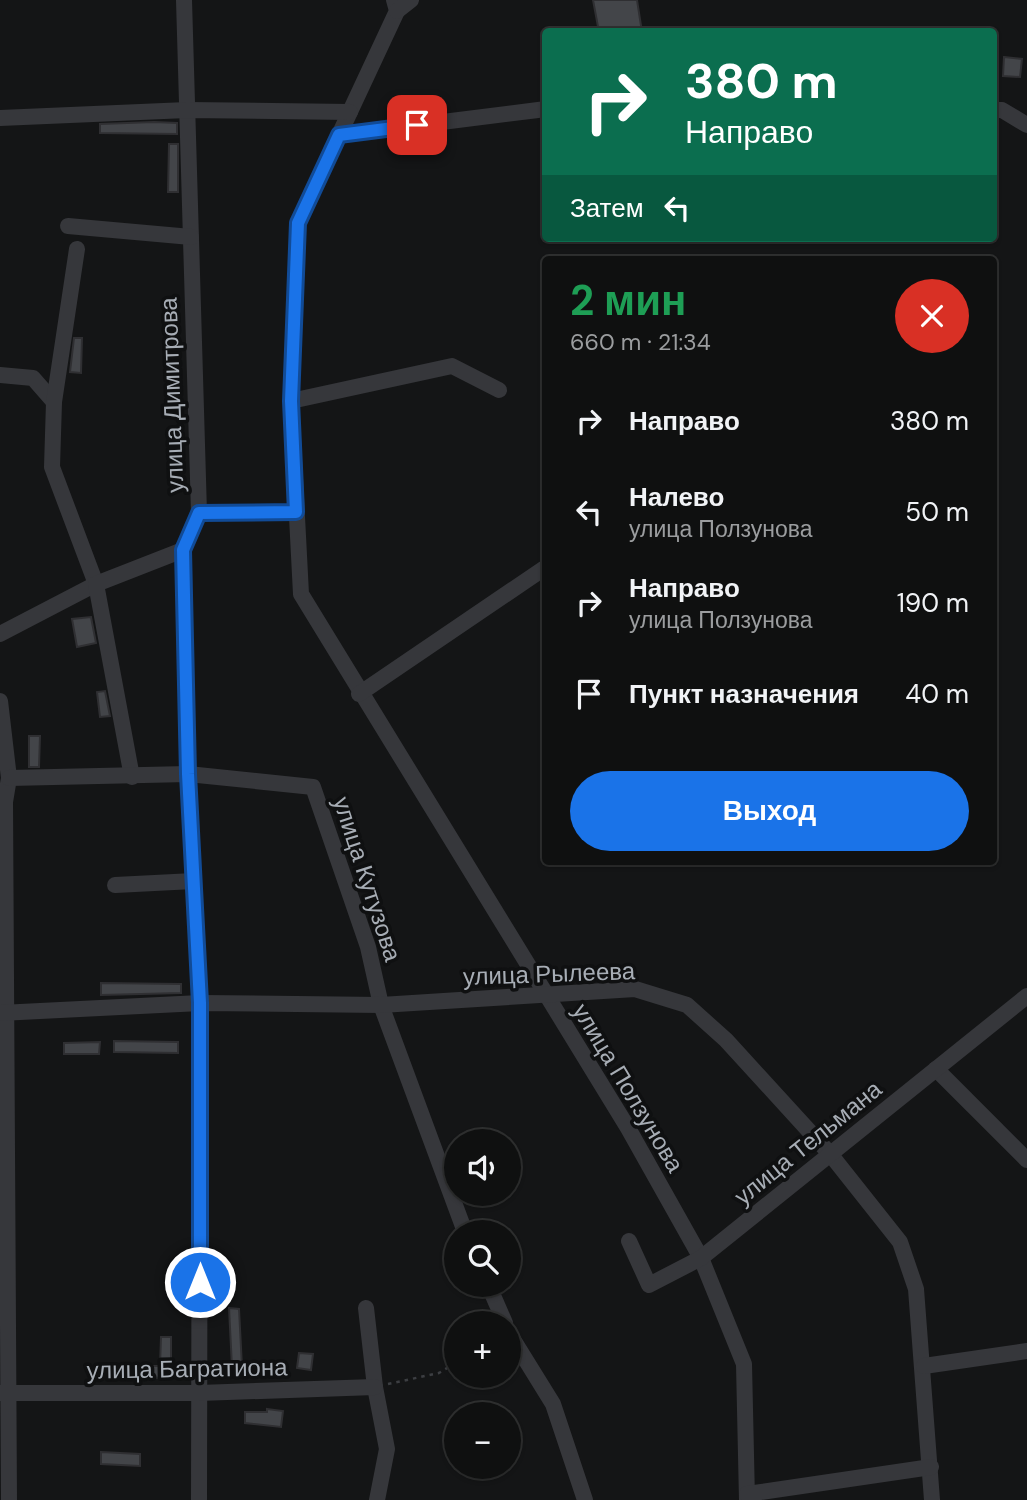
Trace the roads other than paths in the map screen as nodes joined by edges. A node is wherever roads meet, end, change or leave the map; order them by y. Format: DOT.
graph roads {
  1 [pos="184,0"];
  2 [pos="411,0"];
  3 [pos="395,5"];
  4 [pos="187,110"];
  5 [pos="542,110"];
  6 [pos="997,110"];
  7 [pos="349,112"];
  8 [pos="0,118"];
  9 [pos="1027,125"];
  10 [pos="339,135"];
  11 [pos="68,226"];
  12 [pos="191,237"];
  13 [pos="77,249"];
  14 [pos="0,375"];
  15 [pos="499,390"];
  16 [pos="291,401"];
  17 [pos="54,402"];
  18 [pos="296,512"];
  19 [pos="199,513"];
  20 [pos="183,550"];
  21 [pos="542,570"];
  22 [pos="96,584"];
  23 [pos="0,634"];
  24 [pos="359,694"];
  25 [pos="0,701"];
  26 [pos="188,774"];
  27 [pos="132,776"];
  28 [pos="9,778"];
  29 [pos="2,802"];
  30 [pos="194,881"];
  31 [pos="115,886"];
  32 [pos="546,996"];
  33 [pos="1027,996"];
  34 [pos="200,1003"];
  35 [pos="381,1005"];
  36 [pos="2,1013"];
  37 [pos="936,1069"];
  38 [pos="831,1155"];
  39 [pos="1027,1160"];
  40 [pos="461,1220"];
  41 [pos="629,1241"];
  42 [pos="701,1258"];
  43 [pos="366,1308"];
  44 [pos="1027,1351"];
  45 [pos="521,1352"];
  46 [pos="923,1366"];
  47 [pos="375,1387"];
  48 [pos="5,1393"];
  49 [pos="200,1393"];
  50 [pos="931,1467"];
  51 [pos="747,1497"];
  52 [pos="9,1500"];
  53 [pos="200,1500"];
  54 [pos="377,1500"];
  55 [pos="585,1500"];
  56 [pos="932,1500"];
  1 -- 4 [label="street, улица Димитрова"];
  2 -- 3 [label="street"];
  3 -- 7 [label="street, улица Ползунова"];
  4 -- 7 [label="street"];
  4 -- 8 [label="street"];
  4 -- 12 [label="street, улица Димитрова"];
  5 -- 10 [label="street"];
  6 -- 9 [label="street"];
  7 -- 10 [label="street, улица Ползунова"];
  10 -- 16 [label="street, улица Ползунова"];
  11 -- 12 [label="street"];
  12 -- 19 [label="street, улица Димитрова"];
  13 -- 17 [label="street"];
  14 -- 17 [label="street"];
  15 -- 16 [label="street"];
  16 -- 18 [label="street, улица Ползунова"];
  17 -- 22 [label="street"];
  18 -- 19 [label="street"];
  18 -- 24 [label="street, улица Ползунова"];
  19 -- 20 [label="street, улица Димитрова"];
  20 -- 22 [label="street"];
  20 -- 26 [label="street, улица Димитрова"];
  21 -- 24 [label="street"];
  22 -- 23 [label="street"];
  22 -- 27 [label="street"];
  24 -- 32 [label="street, улица Ползунова"];
  25 -- 28 [label="street"];
  26 -- 27 [label="street, улица Кутузова"];
  26 -- 30 [label="street, улица Димитрова"];
  26 -- 35 [label="street, улица Кутузова"];
  27 -- 28 [label="street, улица Кутузова"];
  28 -- 29 [label="street"];
  29 -- 36 [label="street"];
  30 -- 31 [label="street"];
  30 -- 34 [label="street, улица Димитрова"];
  32 -- 35 [label="street, улица Рылеева"];
  32 -- 38 [label="street, улица Рылеева"];
  32 -- 42 [label="street, улица Ползунова"];
  33 -- 37 [label="street, улица Тельмана"];
  34 -- 35 [label="street, улица Рылеева"];
  34 -- 36 [label="street, улица Рылеева"];
  34 -- 49 [label="street, улица Димитрова"];
  35 -- 40 [label="street, улица Кутузова"];
  36 -- 48 [label="street"];
  37 -- 38 [label="street, улица Тельмана"];
  37 -- 39 [label="street"];
  38 -- 42 [label="street, улица Тельмана"];
  38 -- 46 [label="street, улица Рылеева"];
  41 -- 42 [label="street, улица Тельмана"];
  42 -- 51 [label="street, улица Ползунова"];
  43 -- 47 [label="street"];
  44 -- 46 [label="street"];
  45 -- 55 [label="street"];
  46 -- 50 [label="street, улица Рылеева"];
  47 -- 49 [label="street, улица Багратиона"];
  47 -- 54 [label="street"];
  48 -- 49 [label="street, улица Багратиона"];
  48 -- 52 [label="street"];
  49 -- 53 [label="street, улица Димитрова"];
  50 -- 51 [label="street"];
  50 -- 56 [label="street, улица Рылеева"];
}
